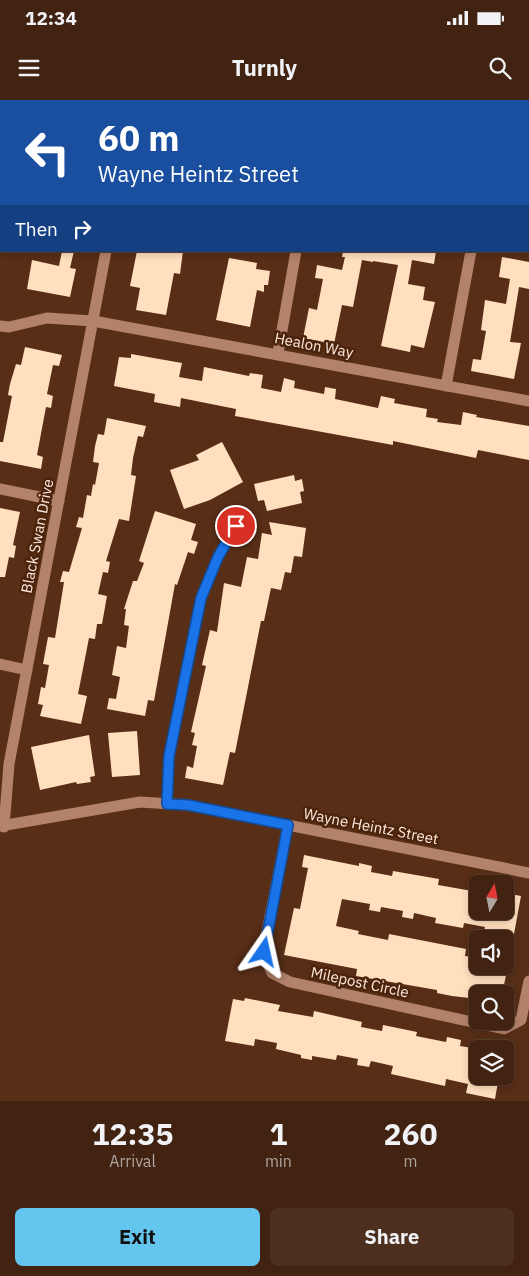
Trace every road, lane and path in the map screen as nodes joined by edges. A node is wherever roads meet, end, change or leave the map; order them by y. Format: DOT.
graph roads {
  1 [pos="106,252"];
  2 [pos="296,252"];
  3 [pos="471,252"];
  4 [pos="93,321"];
  5 [pos="0,326"];
  6 [pos="278,353"];
  7 [pos="446,386"];
  8 [pos="529,401"];
  9 [pos="0,489"];
  10 [pos="59,501"];
  11 [pos="236,526"];
  12 [pos="0,664"];
  13 [pos="27,670"];
  14 [pos="167,804"];
  15 [pos="288,825"];
  16 [pos="2,826"];
  17 [pos="529,873"];
  18 [pos="529,981"];
  1 -- 4 [label="street, Black Swan Drive"];
  2 -- 6 [label="street"];
  3 -- 7 [label="street"];
  4 -- 5 [label="street, Healon Way"];
  4 -- 6 [label="street, Healon Way"];
  4 -- 10 [label="street, Black Swan Drive"];
  6 -- 7 [label="street, Healon Way"];
  7 -- 8 [label="street, Healon Way"];
  9 -- 10 [label="street"];
  10 -- 13 [label="street, Black Swan Drive"];
  11 -- 14 [label="street"];
  12 -- 13 [label="street"];
  13 -- 16 [label="street, Black Swan Drive"];
  14 -- 15 [label="street, Wayne Heintz Street"];
  14 -- 16 [label="street, Wayne Heintz Street"];
  15 -- 17 [label="street, Wayne Heintz Street"];
  15 -- 18 [label="street, Milepost Circle"];
}
